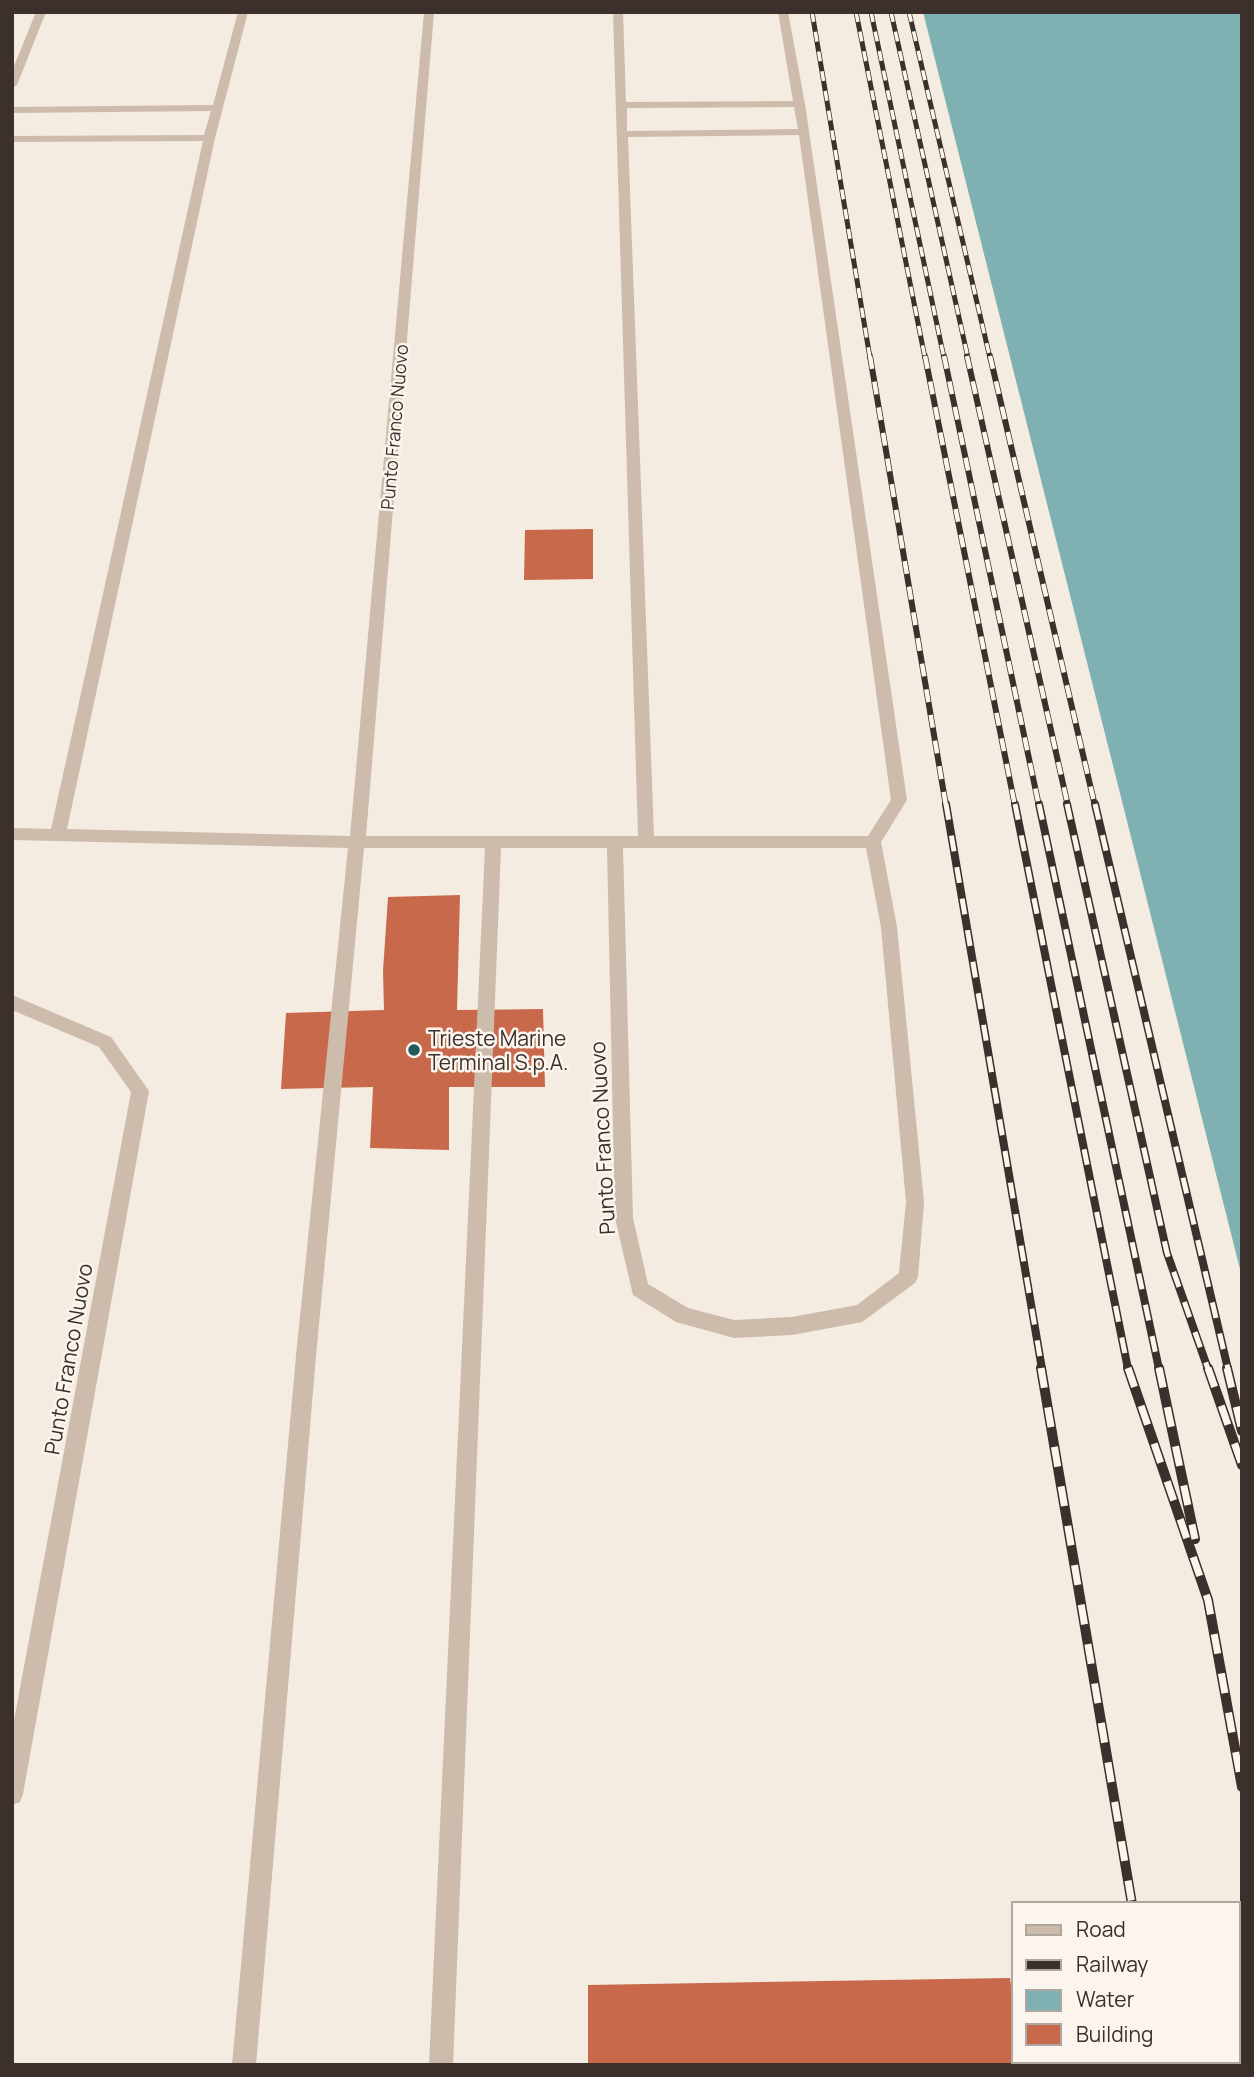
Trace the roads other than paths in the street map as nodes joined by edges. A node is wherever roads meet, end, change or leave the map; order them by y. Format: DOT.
graph roads {
  1 [pos="41,12"];
  2 [pos="243,12"];
  3 [pos="429,12"];
  4 [pos="618,12"];
  5 [pos="783,12"];
  6 [pos="12,85"];
  7 [pos="800,104"];
  8 [pos="620,105"];
  9 [pos="217,108"];
  10 [pos="12,110"];
  11 [pos="804,132"];
  12 [pos="621,134"];
  13 [pos="209,138"];
  14 [pos="12,139"];
  15 [pos="12,834"];
  16 [pos="57,837"];
  17 [pos="358,842"];
  18 [pos="493,842"];
  19 [pos="615,842"];
  20 [pos="646,842"];
  21 [pos="873,842"];
  22 [pos="12,846"];
  23 [pos="12,1002"];
  24 [pos="12,1794"];
  25 [pos="244,2065"];
  26 [pos="441,2065"];
  1 -- 6 [label="street"];
  2 -- 9 [label="street"];
  3 -- 17 [label="street, Punto Franco Nuovo"];
  4 -- 8 [label="street"];
  5 -- 7 [label="street"];
  7 -- 8 [label="street"];
  7 -- 11 [label="street"];
  8 -- 12 [label="street"];
  9 -- 10 [label="street"];
  9 -- 13 [label="street"];
  11 -- 12 [label="street"];
  11 -- 21 [label="street"];
  12 -- 20 [label="street"];
  13 -- 14 [label="street"];
  13 -- 16 [label="street"];
  15 -- 16 [label="street"];
  16 -- 17 [label="street"];
  16 -- 22 [label="street"];
  17 -- 18 [label="street"];
  17 -- 25 [label="street, Punto Franco Nuovo"];
  18 -- 19 [label="street"];
  18 -- 26 [label="street"];
  19 -- 20 [label="street"];
  19 -- 21 [label="street, Punto Franco Nuovo"];
  20 -- 21 [label="street"];
  23 -- 24 [label="street, Punto Franco Nuovo"];
}
